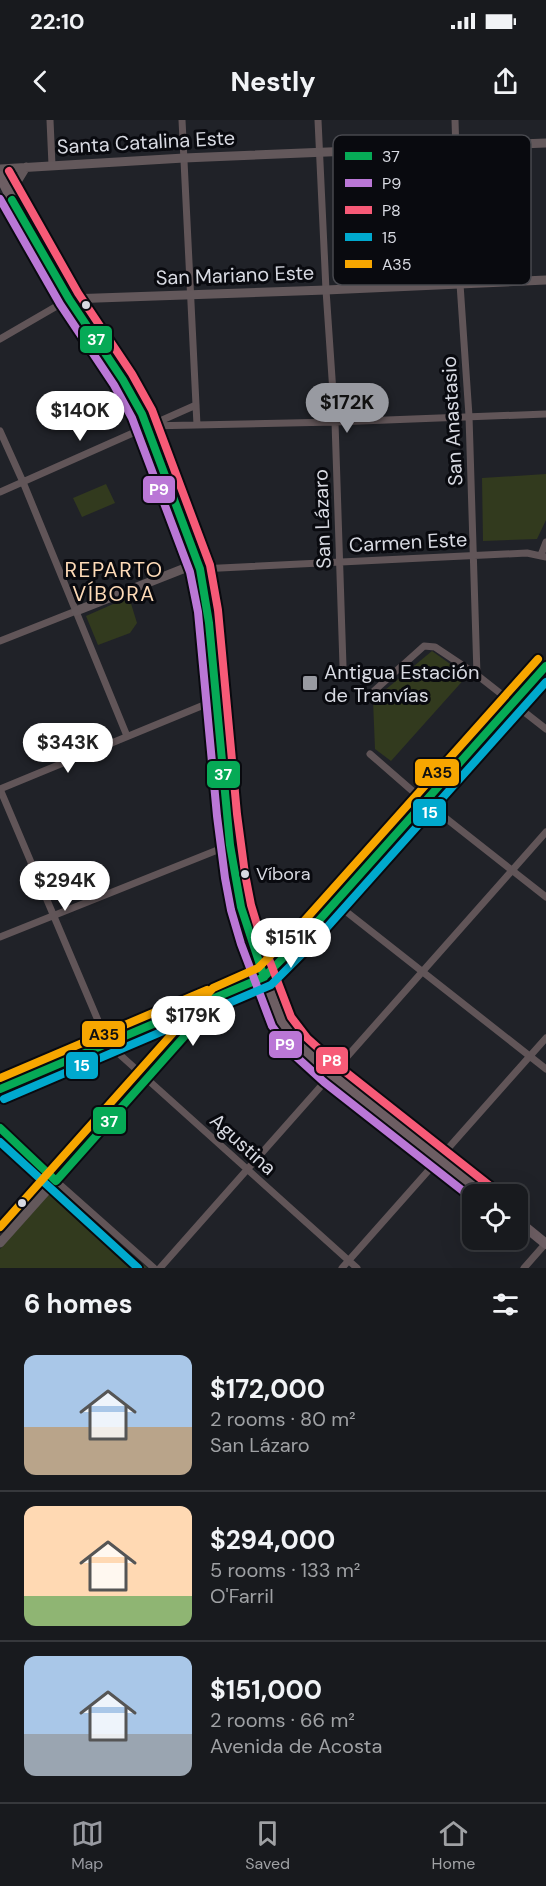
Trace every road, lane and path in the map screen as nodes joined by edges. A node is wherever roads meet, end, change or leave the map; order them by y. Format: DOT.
graph roads {
  1 [pos="50,120"];
  2 [pos="182,120"];
  3 [pos="318,120"];
  4 [pos="455,120"];
  5 [pos="456,135"];
  6 [pos="546,143"];
  7 [pos="531,144"];
  8 [pos="320,152"];
  9 [pos="333,152"];
  10 [pos="184,158"];
  11 [pos="52,165"];
  12 [pos="26,167"];
  13 [pos="0,178"];
  14 [pos="12,200"];
  15 [pos="0,206"];
  16 [pos="546,280"];
  17 [pos="531,281"];
  18 [pos="438,285"];
  19 [pos="460,285"];
  20 [pos="326,290"];
  21 [pos="190,295"];
  22 [pos="69,298"];
  23 [pos="0,339"];
  24 [pos="196,405"];
  25 [pos="546,414"];
  26 [pos="469,416"];
  27 [pos="335,422"];
  28 [pos="197,425"];
  29 [pos="147,426"];
  30 [pos="0,431"];
  31 [pos="23,482"];
  32 [pos="0,492"];
  33 [pos="546,542"];
  34 [pos="475,555"];
  35 [pos="544,556"];
  36 [pos="339,562"];
  37 [pos="199,566"];
  38 [pos="76,611"];
  39 [pos="0,641"];
  40 [pos="343,666"];
  41 [pos="546,666"];
  42 [pos="477,675"];
  43 [pos="365,699"];
  44 [pos="216,700"];
  45 [pos="513,703"];
  46 [pos="546,729"];
  47 [pos="127,736"];
  48 [pos="370,754"];
  49 [pos="0,789"];
  50 [pos="424,801"];
  51 [pos="546,832"];
  52 [pos="230,845"];
  53 [pos="512,871"];
  54 [pos="546,897"];
  55 [pos="334,903"];
  56 [pos="53,915"];
  57 [pos="0,937"];
  58 [pos="251,941"];
  59 [pos="299,942"];
  60 [pos="423,971"];
  61 [pos="264,977"];
  62 [pos="220,996"];
  63 [pos="546,1038"];
  64 [pos="108,1044"];
  65 [pos="530,1056"];
  66 [pos="546,1069"];
  67 [pos="331,1074"];
  68 [pos="147,1080"];
  69 [pos="0,1089"];
  70 [pos="0,1128"];
  71 [pos="440,1159"];
  72 [pos="247,1168"];
  73 [pos="56,1181"];
  74 [pos="471,1184"];
  75 [pos="528,1229"];
  76 [pos="546,1243"];
  77 [pos="0,1244"];
  78 [pos="348,1261"];
  79 [pos="154,1268"];
  80 [pos="160,1268"];
  81 [pos="342,1268"];
  82 [pos="357,1268"];
  83 [pos="524,1268"];
  1 -- 11 [label="street"];
  2 -- 10 [label="street"];
  3 -- 8 [label="street, San Lázaro"];
  4 -- 5 [label="street, San Anastasio"];
  6 -- 7 [label="street, Santa Catalina Este"];
  8 -- 9 [label="street, Santa Catalina Este"];
  8 -- 10 [label="street, Santa Catalina Este"];
  8 -- 20 [label="street, San Lázaro"];
  10 -- 11 [label="street, Santa Catalina Este"];
  10 -- 21 [label="street"];
  11 -- 12 [label="street, Santa Catalina Este"];
  12 -- 13 [label="street, Santa Catalina Este"];
  12 -- 14 [label="street"];
  13 -- 14 [label="main road"];
  14 -- 15 [label="main road"];
  14 -- 22 [label="main road"];
  16 -- 17 [label="street, San Mariano Este"];
  18 -- 20 [label="street, San Mariano Este"];
  19 -- 26 [label="street, San Anastasio"];
  20 -- 21 [label="street, San Mariano Este"];
  20 -- 27 [label="street, San Lázaro"];
  21 -- 22 [label="street, San Mariano Este"];
  21 -- 24 [label="street"];
  22 -- 23 [label="street"];
  22 -- 29 [label="main road"];
  24 -- 28 [label="street"];
  24 -- 29 [label="street"];
  25 -- 26 [label="street"];
  26 -- 27 [label="street"];
  26 -- 34 [label="street, San Anastasio"];
  27 -- 28 [label="street"];
  27 -- 36 [label="street, San Lázaro"];
  28 -- 29 [label="street"];
  29 -- 31 [label="street"];
  29 -- 37 [label="main road"];
  30 -- 31 [label="street"];
  31 -- 32 [label="street"];
  31 -- 38 [label="street"];
  33 -- 35 [label="street"];
  34 -- 35 [label="street, Carmen Este"];
  34 -- 36 [label="street, Carmen Este"];
  34 -- 42 [label="street, San Anastasio"];
  36 -- 37 [label="street, Carmen Este"];
  36 -- 40 [label="street, San Lázaro"];
  37 -- 38 [label="street"];
  37 -- 44 [label="main road"];
  38 -- 39 [label="street"];
  38 -- 47 [label="street"];
  41 -- 45 [label="street"];
  42 -- 43 [label="street"];
  42 -- 45 [label="street"];
  44 -- 47 [label="street"];
  44 -- 52 [label="main road"];
  45 -- 46 [label="street"];
  45 -- 50 [label="street"];
  47 -- 49 [label="street"];
  48 -- 50 [label="street"];
  49 -- 56 [label="street"];
  50 -- 53 [label="street"];
  50 -- 55 [label="street"];
  51 -- 53 [label="street"];
  52 -- 56 [label="street"];
  52 -- 58 [label="main road"];
  53 -- 54 [label="street"];
  53 -- 60 [label="street"];
  55 -- 59 [label="street"];
  55 -- 60 [label="street"];
  56 -- 57 [label="street"];
  56 -- 64 [label="street"];
  58 -- 59 [label="main road"];
  58 -- 61 [label="main road"];
  59 -- 61 [label="street"];
  60 -- 65 [label="street"];
  60 -- 67 [label="street"];
  61 -- 62 [label="street"];
  61 -- 67 [label="main road"];
  62 -- 64 [label="street"];
  62 -- 68 [label="street"];
  63 -- 65 [label="street"];
  64 -- 68 [label="street, Agustina"];
  64 -- 69 [label="street"];
  65 -- 66 [label="street"];
  65 -- 71 [label="street"];
  67 -- 71 [label="main road"];
  67 -- 72 [label="street"];
  68 -- 72 [label="street, Agustina"];
  68 -- 73 [label="street"];
  70 -- 73 [label="street"];
  71 -- 74 [label="main road"];
  71 -- 78 [label="street"];
  72 -- 78 [label="street, Agustina"];
  72 -- 80 [label="street"];
  73 -- 77 [label="street"];
  73 -- 79 [label="street"];
  75 -- 76 [label="main road"];
  76 -- 83 [label="street"];
  78 -- 81 [label="street"];
  78 -- 82 [label="street, Agustina"];
}
